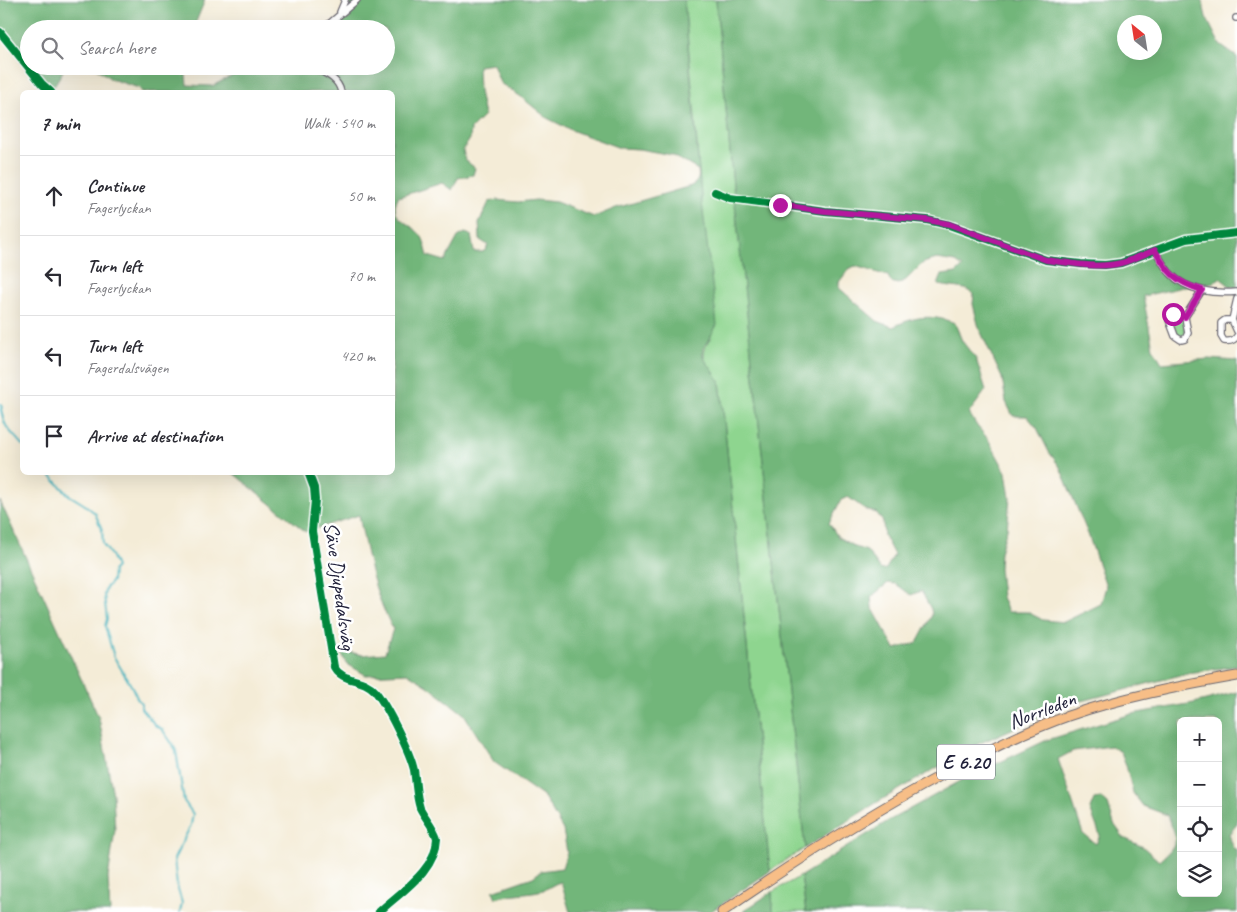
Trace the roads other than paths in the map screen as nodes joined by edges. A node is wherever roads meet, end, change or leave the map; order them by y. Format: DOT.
graph roads {
  1 [pos="345,0"];
  2 [pos="357,0"];
  3 [pos="337,16"];
  4 [pos="333,20"];
  5 [pos="0,32"];
  6 [pos="20,57"];
  7 [pos="35,75"];
  8 [pos="326,75"];
  9 [pos="49,90"];
  10 [pos="340,90"];
  11 [pos="714,192"];
  12 [pos="1237,233"];
  13 [pos="1155,250"];
  14 [pos="1202,290"];
  15 [pos="1237,292"];
  16 [pos="1237,299"];
  17 [pos="1185,317"];
  18 [pos="1232,320"];
  19 [pos="1237,331"];
  20 [pos="1237,336"];
  21 [pos="309,475"];
  22 [pos="1237,676"];
  23 [pos="379,912"];
  24 [pos="722,912"];
  1 -- 3 [label="street"];
  2 -- 3 [label="street"];
  3 -- 4 [label="street"];
  5 -- 6 [label="street"];
  7 -- 9 [label="street"];
  8 -- 10 [label="street"];
  11 -- 13 [label="street"];
  12 -- 13 [label="street"];
  13 -- 14 [label="street"];
  14 -- 15 [label="street"];
  14 -- 17 [label="street"];
  16 -- 18 [label="street"];
  17 -- 17 [label="street"];
  18 -- 19 [label="street"];
  18 -- 20 [label="street"];
  21 -- 23 [label="street, Säve Djupedalsväg"];
  22 -- 24 [label="highway, Norrleden / E 6.20"];
}
